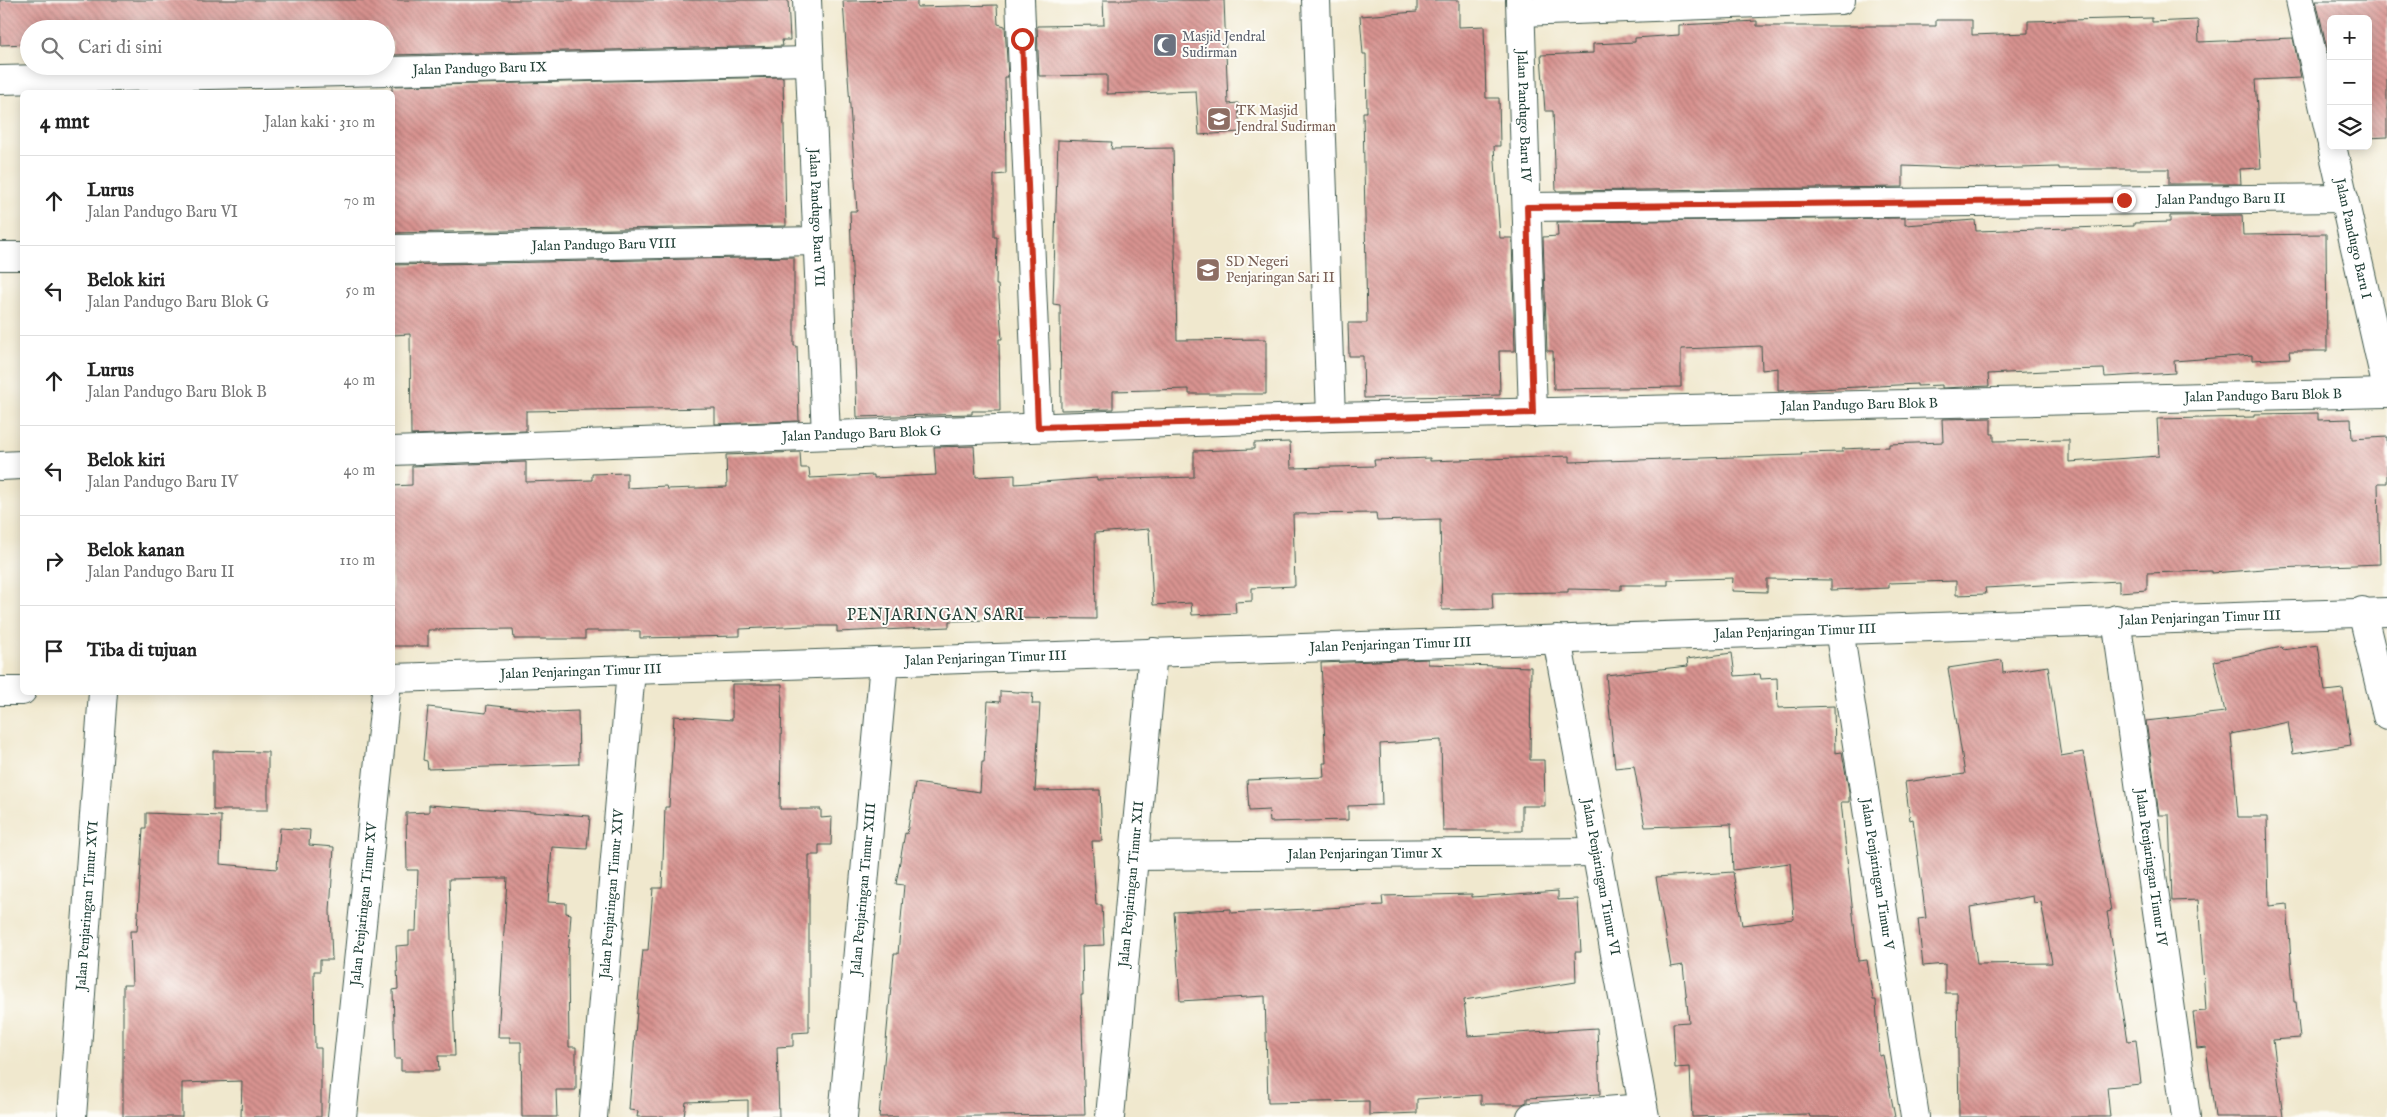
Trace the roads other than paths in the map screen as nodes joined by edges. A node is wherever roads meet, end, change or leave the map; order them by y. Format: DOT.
graph roads {
  1 [pos="807,0"];
  2 [pos="1020,0"];
  3 [pos="1316,0"];
  4 [pos="1841,0"];
  5 [pos="2300,0"];
  6 [pos="1520,6"];
  7 [pos="809,60"];
  8 [pos="395,70"];
  9 [pos="202,75"];
  10 [pos="0,80"];
  11 [pos="2327,122"];
  12 [pos="2333,150"];
  13 [pos="2344,198"];
  14 [pos="1527,207"];
  15 [pos="817,241"];
  16 [pos="395,249"];
  17 [pos="0,256"];
  18 [pos="20,256"];
  19 [pos="2387,389"];
  20 [pos="2387,394"];
  21 [pos="1533,413"];
  22 [pos="1331,417"];
  23 [pos="1038,427"];
  24 [pos="826,435"];
  25 [pos="395,451"];
  26 [pos="20,465"];
  27 [pos="0,466"];
  28 [pos="2375,611"];
  29 [pos="2116,619"];
  30 [pos="1839,629"];
  31 [pos="1557,639"];
  32 [pos="1153,652"];
  33 [pos="884,662"];
  34 [pos="631,670"];
  35 [pos="395,678"];
  36 [pos="0,691"];
  37 [pos="20,691"];
  38 [pos="103,695"];
  39 [pos="386,695"];
  40 [pos="2387,716"];
  41 [pos="1598,852"];
  42 [pos="1134,856"];
  43 [pos="1644,1113"];
  44 [pos="72,1117"];
  45 [pos="342,1117"];
  46 [pos="592,1117"];
  47 [pos="844,1117"];
  48 [pos="1110,1117"];
  49 [pos="1531,1117"];
  50 [pos="1914,1117"];
  51 [pos="2186,1117"];
  1 -- 7 [label="street, Jalan Pandugo Baru VII"];
  2 -- 23 [label="street"];
  3 -- 22 [label="street"];
  4 -- 6 [label="street"];
  5 -- 11 [label="street"];
  6 -- 14 [label="street, Jalan Pandugo Baru IV"];
  7 -- 8 [label="street, Jalan Pandugo Baru IX"];
  7 -- 15 [label="street, Jalan Pandugo Baru VII"];
  9 -- 10 [label="street, Jalan Pandugo Baru IX"];
  12 -- 13 [label="street, Jalan Pandugo Baru I"];
  13 -- 14 [label="street, Jalan Pandugo Baru II"];
  13 -- 19 [label="street, Jalan Pandugo Baru I"];
  14 -- 21 [label="street, Jalan Pandugo Baru IV"];
  15 -- 16 [label="street, Jalan Pandugo Baru VIII"];
  15 -- 24 [label="street, Jalan Pandugo Baru VII"];
  17 -- 18 [label="street"];
  20 -- 21 [label="street, Jalan Pandugo Baru Blok B"];
  21 -- 22 [label="street, Jalan Pandugo Baru Blok B"];
  22 -- 23 [label="street, Jalan Pandugo Baru Blok G"];
  23 -- 24 [label="street, Jalan Pandugo Baru Blok G"];
  24 -- 25 [label="street, Jalan Pandugo Baru Blok G"];
  26 -- 27 [label="street"];
  28 -- 29 [label="street, Jalan Penjaringan Timur III"];
  28 -- 40 [label="street"];
  29 -- 30 [label="street, Jalan Penjaringan Timur III"];
  29 -- 51 [label="street, Jalan Penjaringan Timur IV"];
  30 -- 31 [label="street, Jalan Penjaringan Timur III"];
  30 -- 50 [label="street, Jalan Penjaringan Timur V"];
  31 -- 32 [label="street, Jalan Penjaringan Timur III"];
  31 -- 41 [label="street, Jalan Penjaringan Timur VI"];
  32 -- 33 [label="street, Jalan Penjaringan Timur III"];
  32 -- 42 [label="street, Jalan Penjaringan Timur XII"];
  33 -- 34 [label="street, Jalan Penjaringan Timur III"];
  33 -- 47 [label="street, Jalan Penjaringan Timur XIII"];
  34 -- 35 [label="street, Jalan Penjaringan Timur III"];
  34 -- 46 [label="street, Jalan Penjaringan Timur XIV"];
  36 -- 37 [label="street"];
  38 -- 44 [label="street, Jalan Penjaringan Timur XVI"];
  39 -- 45 [label="street, Jalan Penjaringan Timur XV"];
  41 -- 42 [label="street, Jalan Penjaringan Timur X"];
  41 -- 43 [label="street, Jalan Penjaringan Timur VI"];
  42 -- 48 [label="street, Jalan Penjaringan Timur XII"];
  43 -- 49 [label="street"];
}
